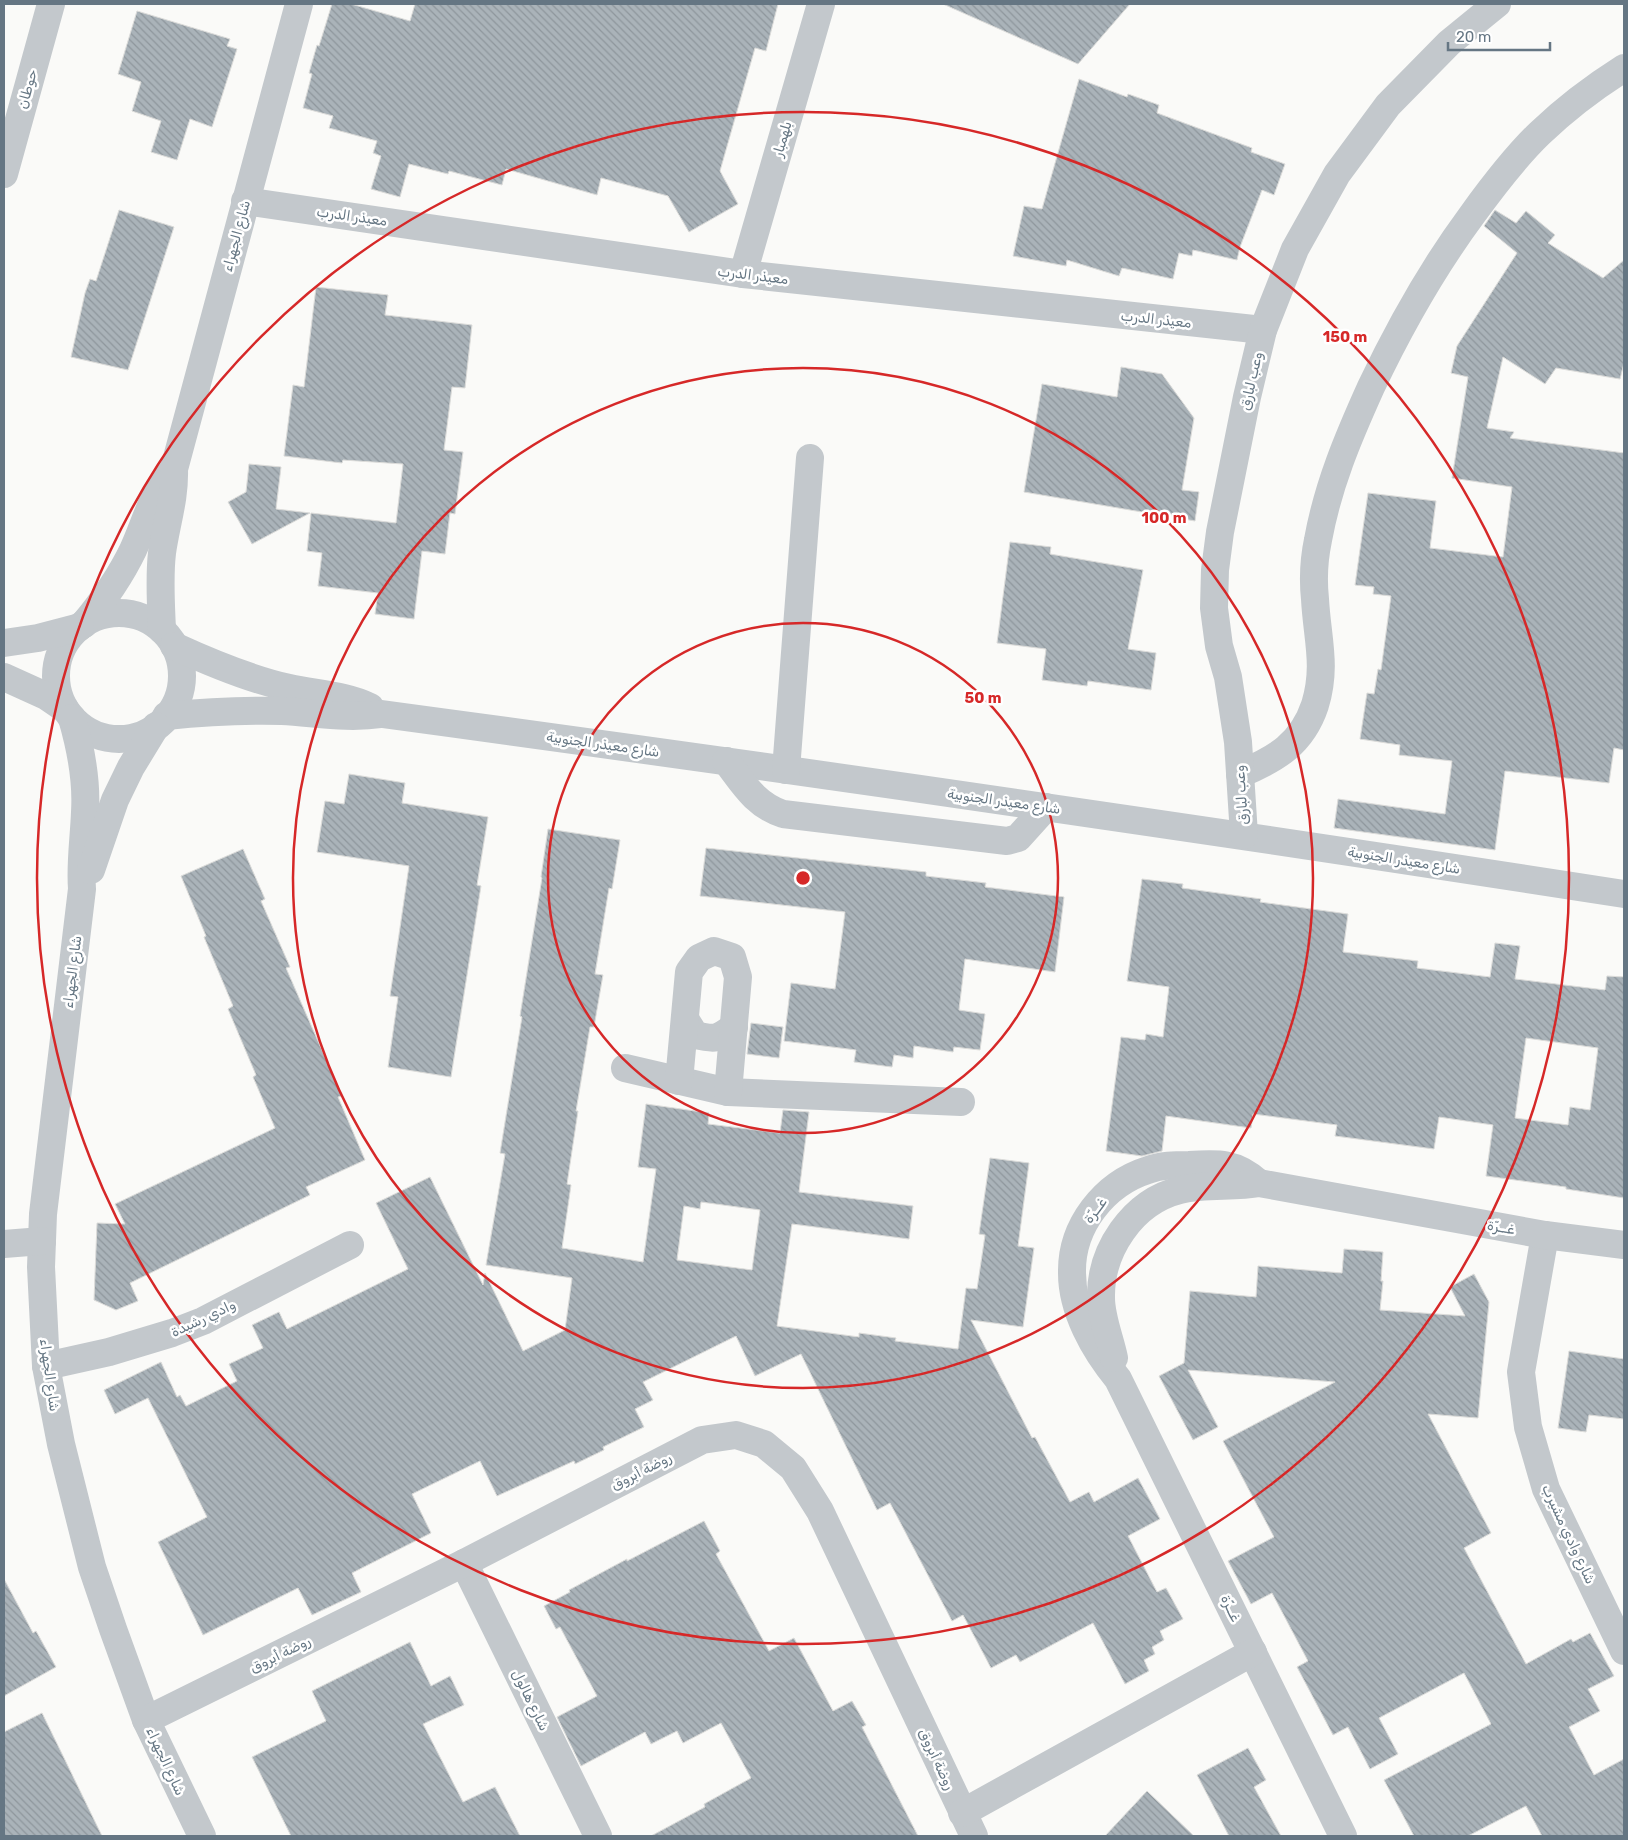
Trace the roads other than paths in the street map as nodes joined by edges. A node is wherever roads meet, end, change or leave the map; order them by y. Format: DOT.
graph roads {
  1 [pos="51,4"];
  2 [pos="299,4"];
  3 [pos="821,4"];
  4 [pos="1497,4"];
  5 [pos="1624,68"];
  6 [pos="4,174"];
  7 [pos="245,201"];
  8 [pos="743,274"];
  9 [pos="1263,330"];
  10 [pos="810,458"];
  11 [pos="174,469"];
  12 [pos="82,625"];
  13 [pos="168,638"];
  14 [pos="4,643"];
  15 [pos="4,677"];
  16 [pos="69,713"];
  17 [pos="382,714"];
  18 [pos="161,721"];
  19 [pos="726,761"];
  20 [pos="786,770"];
  21 [pos="1240,774"];
  22 [pos="1046,807"];
  23 [pos="1244,835"];
  24 [pos="82,889"];
  25 [pos="1624,894"];
  26 [pos="685,1019"];
  27 [pos="734,1027"];
  28 [pos="625,1068"];
  29 [pos="679,1081"];
  30 [pos="728,1092"];
  31 [pos="961,1102"];
  32 [pos="1260,1183"];
  33 [pos="1545,1235"];
  34 [pos="42,1242"];
  35 [pos="4,1244"];
  36 [pos="350,1245"];
  37 [pos="1624,1245"];
  38 [pos="46,1366"];
  39 [pos="1118,1379"];
  40 [pos="464,1563"];
  41 [pos="1624,1651"];
  42 [pos="1253,1652"];
  43 [pos="146,1720"];
  44 [pos="968,1824"];
  45 [pos="202,1836"];
  46 [pos="598,1836"];
  47 [pos="1343,1836"];
  1 -- 6 [label="street, حوطان"];
  2 -- 7 [label="street, شارع الجهراء"];
  3 -- 8 [label="street, بلهمبار"];
  4 -- 9 [label="street, وعب لبارق"];
  5 -- 21 [label="street"];
  7 -- 8 [label="street, معيذر الدرب"];
  7 -- 11 [label="street, شارع الجهراء"];
  8 -- 9 [label="street, معيذر الدرب"];
  9 -- 21 [label="street, وعب لبارق"];
  10 -- 20 [label="street"];
  11 -- 12 [label="street, شارع الجهراء"];
  11 -- 13 [label="street, شارع الجهراء"];
  12 -- 13 [label="street"];
  12 -- 14 [label="street"];
  12 -- 16 [label="street"];
  13 -- 17 [label="street, شارع معيذر الجنوبية"];
  13 -- 18 [label="street"];
  15 -- 16 [label="street"];
  16 -- 18 [label="street"];
  16 -- 24 [label="street, شارع الجهراء"];
  17 -- 18 [label="street, شارع معيذر الجنوبية"];
  17 -- 19 [label="street, شارع معيذر الجنوبية"];
  18 -- 24 [label="street, شارع الجهراء"];
  19 -- 20 [label="street, شارع معيذر الجنوبية"];
  19 -- 22 [label="street"];
  20 -- 22 [label="street, شارع معيذر الجنوبية"];
  21 -- 23 [label="street, وعب لبارق"];
  22 -- 23 [label="street, شارع معيذر الجنوبية"];
  23 -- 25 [label="street, شارع معيذر الجنوبية"];
  24 -- 34 [label="street, شارع الجهراء"];
  26 -- 27 [label="street"];
  26 -- 27 [label="street"];
  26 -- 29 [label="street"];
  27 -- 30 [label="street"];
  28 -- 29 [label="street"];
  29 -- 30 [label="street"];
  30 -- 31 [label="street"];
  32 -- 33 [label="street, غــرّة"];
  32 -- 39 [label="street, غــرّة"];
  32 -- 39 [label="street, غــرّة"];
  33 -- 37 [label="street, غــرّة"];
  33 -- 41 [label="street, شارع وادي مشيرب"];
  34 -- 35 [label="street"];
  34 -- 38 [label="street, شارع الجهراء"];
  36 -- 38 [label="street, وادي رشيدة"];
  38 -- 43 [label="street, شارع الجهراء"];
  39 -- 42 [label="street, غــرّة"];
  40 -- 43 [label="street, روضة أبروق"];
  40 -- 44 [label="street, روضة أبروق"];
  40 -- 46 [label="street, شارع هالول"];
  42 -- 44 [label="street, روضة أبروق"];
  42 -- 47 [label="street, غــرّة"];
  43 -- 45 [label="street, شارع الجهراء"];
}
